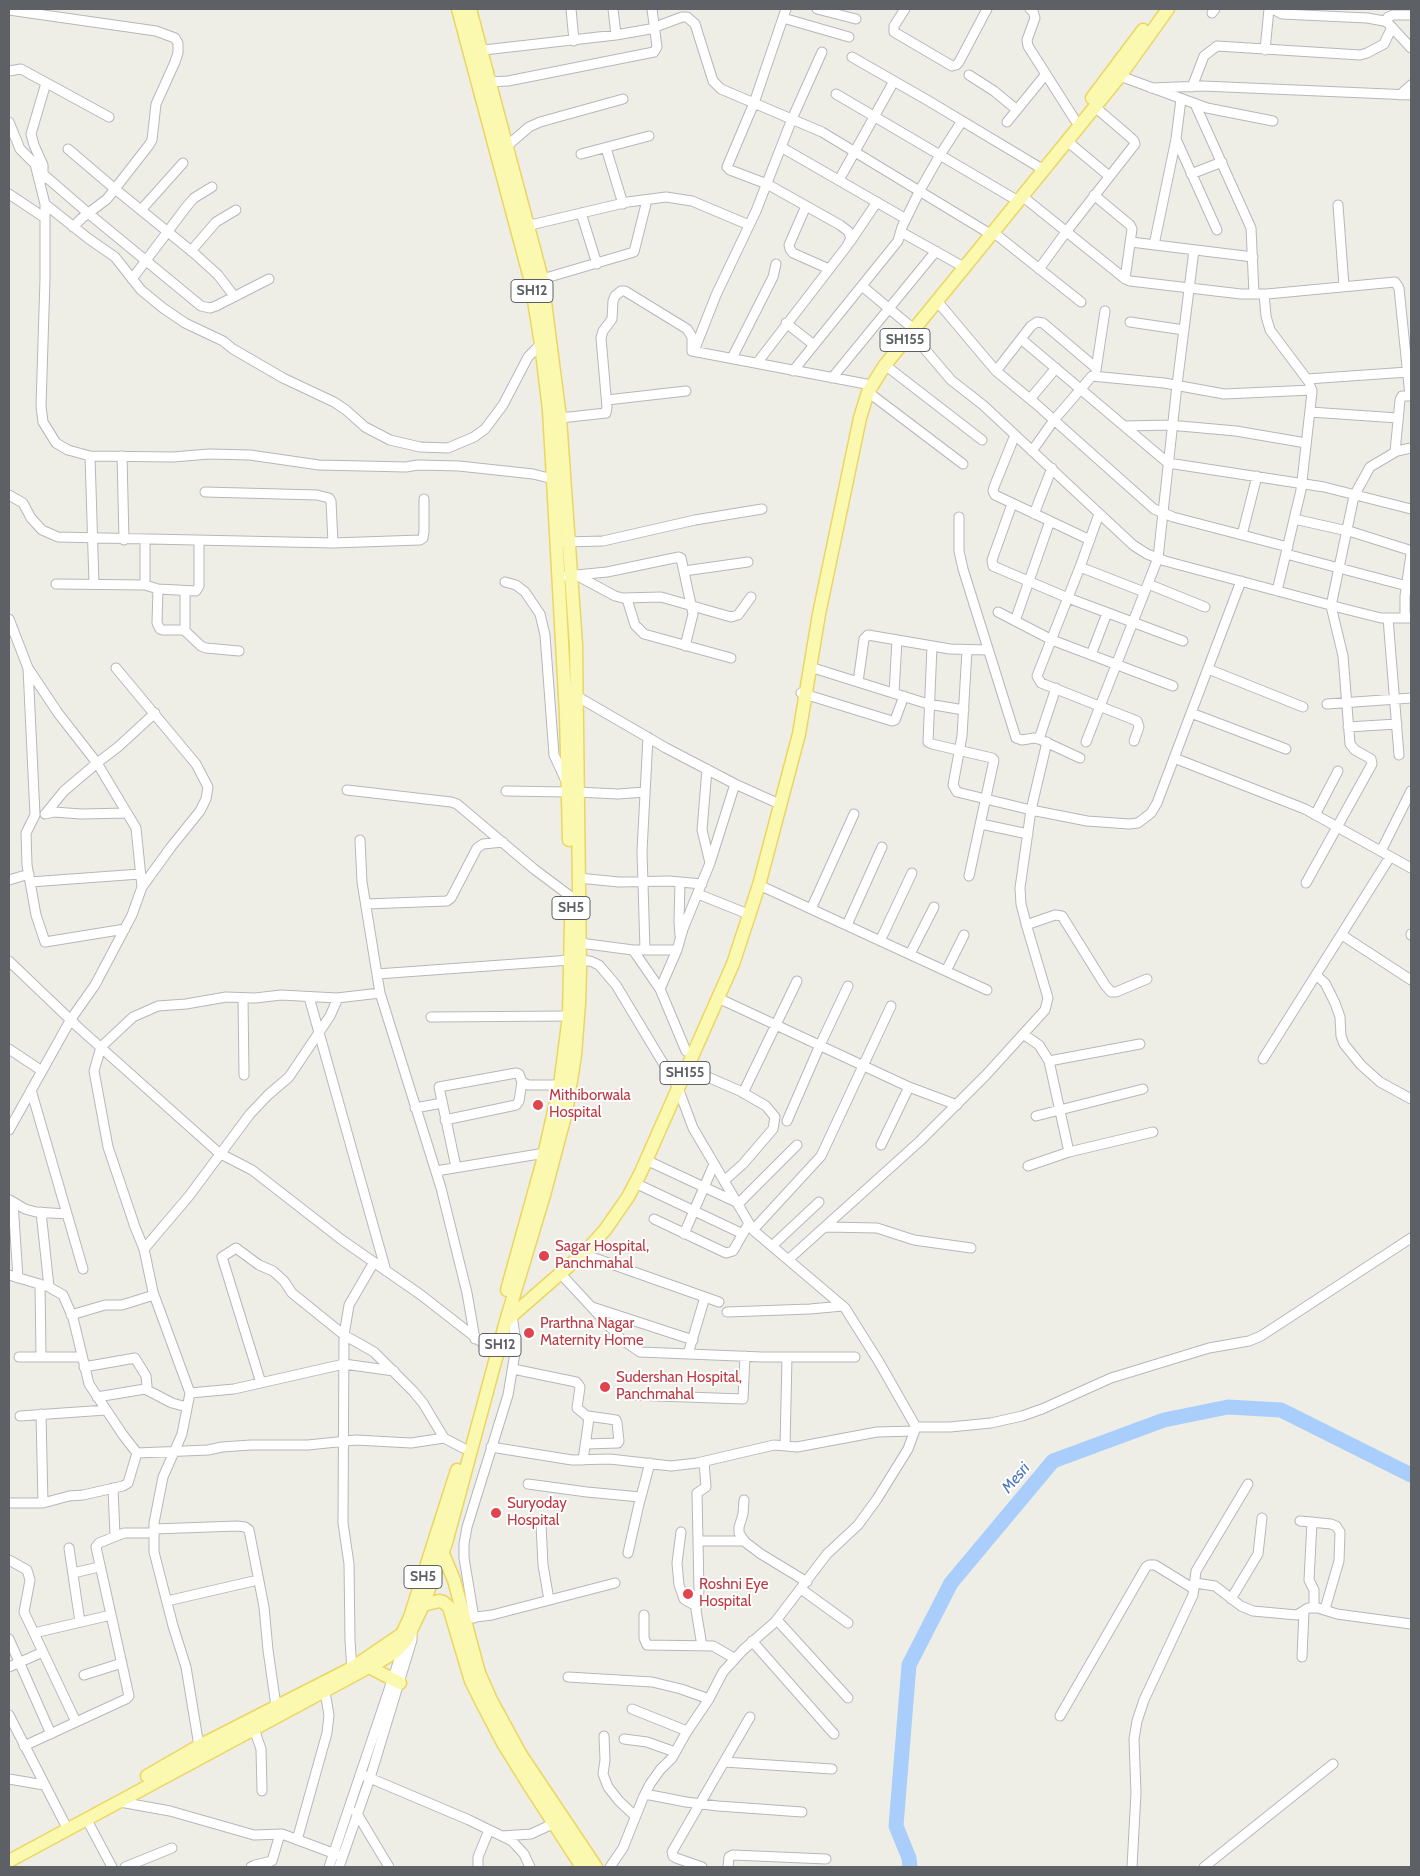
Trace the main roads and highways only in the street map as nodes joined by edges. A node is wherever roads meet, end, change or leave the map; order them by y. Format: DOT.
graph roads {
  1 [pos="458,9"];
  2 [pos="470,9"];
  3 [pos="1158,9"];
  4 [pos="1168,9"];
  5 [pos="475,51"];
  6 [pos="1018,197"];
  7 [pos="523,227"];
  8 [pos="990,232"];
  9 [pos="537,281"];
  10 [pos="923,314"];
  11 [pos="910,330"];
  12 [pos="867,388"];
  13 [pos="566,577"];
  14 [pos="570,692"];
  15 [pos="803,693"];
  16 [pos="566,730"];
  17 [pos="787,769"];
  18 [pos="571,789"];
  19 [pos="575,961"];
  20 [pos="676,1085"];
  21 [pos="508,1303"];
  22 [pos="505,1320"];
  23 [pos="494,1352"];
  24 [pos="441,1545"];
  25 [pos="411,1621"];
  26 [pos="369,1667"];
  27 [pos="352,1672"];
  28 [pos="396,1681"];
  29 [pos="559,1821"];
  30 [pos="9,1853"];
  31 [pos="9,1861"];
  32 [pos="582,1867"];
  33 [pos="596,1867"];
  1 -- 5 [label="main road, SH12"];
  2 -- 5 [label="main road"];
  3 -- 6 [label="main road, SH155"];
  4 -- 6 [label="main road, SH155"];
  5 -- 7 [label="main road, SH12"];
  5 -- 7 [label="main road"];
  6 -- 8 [label="main road, SH155"];
  7 -- 9 [label="main road, SH12"];
  8 -- 10 [label="main road, SH155"];
  8 -- 10 [label="main road, SH155"];
  9 -- 13 [label="main road, SH12"];
  9 -- 13 [label="main road"];
  10 -- 11 [label="main road, SH155"];
  11 -- 12 [label="main road, SH155"];
  11 -- 12 [label="main road, SH155"];
  12 -- 15 [label="main road, SH155"];
  12 -- 15 [label="main road, SH155"];
  13 -- 14 [label="main road, SH12"];
  13 -- 14 [label="main road"];
  14 -- 16 [label="main road, SH12"];
  14 -- 18 [label="main road, SH12"];
  15 -- 17 [label="main road, SH155"];
  16 -- 18 [label="main road, SH5"];
  17 -- 20 [label="main road, SH155"];
  17 -- 20 [label="main road, SH155"];
  18 -- 19 [label="main road, SH5"];
  18 -- 19 [label="main road, SH12"];
  19 -- 21 [label="main road, SH5"];
  19 -- 21 [label="main road, SH12"];
  20 -- 21 [label="main road, SH155"];
  20 -- 22 [label="main road, SH155"];
  21 -- 22 [label="main road, SH12"];
  22 -- 23 [label="main road, SH12"];
  23 -- 24 [label="main road, SH12"];
  23 -- 24 [label="main road"];
  24 -- 25 [label="main road, SH12"];
  24 -- 29 [label="main road, SH5 / SH5"];
  25 -- 26 [label="main road"];
  25 -- 27 [label="main road"];
  25 -- 29 [label="main road, SH5"];
  26 -- 27 [label="main road"];
  26 -- 28 [label="main road"];
  27 -- 30 [label="main road"];
  27 -- 31 [label="main road"];
  29 -- 32 [label="main road, SH5"];
  29 -- 33 [label="main road, SH5 / SH5"];
}
